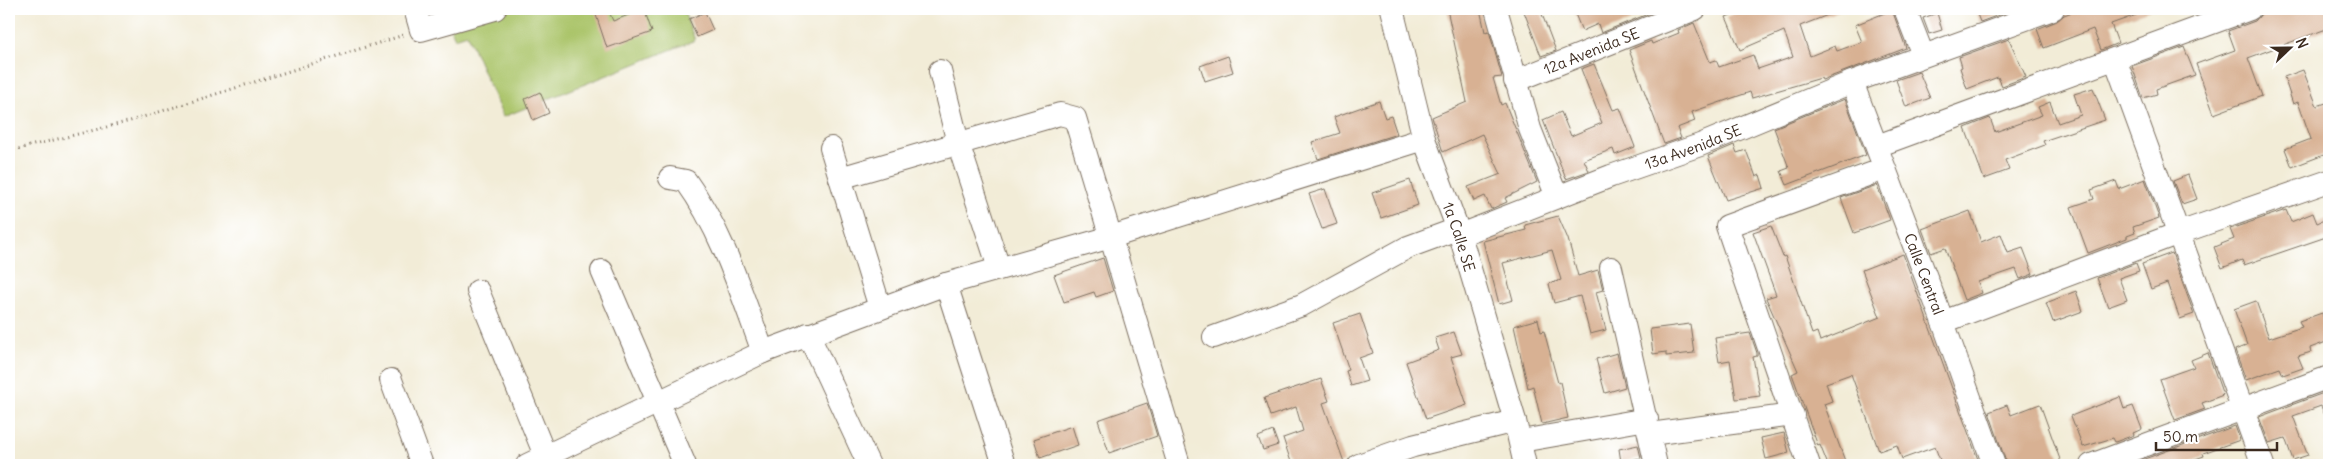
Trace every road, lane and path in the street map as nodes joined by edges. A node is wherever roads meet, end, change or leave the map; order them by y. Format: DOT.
graph roads {
  1 [pos="495,9"];
  2 [pos="1392,9"];
  3 [pos="1496,9"];
  4 [pos="1695,9"];
  5 [pos="1905,9"];
  6 [pos="2053,9"];
  7 [pos="2250,9"];
  8 [pos="418,19"];
  9 [pos="1923,55"];
  10 [pos="2115,59"];
  11 [pos="940,71"];
  12 [pos="1515,81"];
  13 [pos="1852,82"];
  14 [pos="1424,139"];
  15 [pos="958,143"];
  16 [pos="1877,146"];
  17 [pos="831,148"];
  18 [pos="9,151"];
  19 [pos="1884,168"];
  20 [pos="670,178"];
  21 [pos="840,178"];
  22 [pos="2329,181"];
  23 [pos="1557,197"];
  24 [pos="1459,232"];
  25 [pos="2179,233"];
  26 [pos="1111,237"];
  27 [pos="999,268"];
  28 [pos="1611,268"];
  29 [pos="602,271"];
  30 [pos="946,284"];
  31 [pos="478,291"];
  32 [pos="880,308"];
  33 [pos="1943,322"];
  34 [pos="808,334"];
  35 [pos="1214,336"];
  36 [pos="763,352"];
  37 [pos="2329,377"];
  38 [pos="391,380"];
  39 [pos="657,403"];
  40 [pos="2243,410"];
  41 [pos="1793,415"];
  42 [pos="1648,426"];
  43 [pos="1518,431"];
  44 [pos="540,463"];
  45 [pos="422,465"];
  46 [pos="685,465"];
  47 [pos="869,465"];
  48 [pos="1004,465"];
  49 [pos="1179,465"];
  50 [pos="1359,465"];
  51 [pos="1525,465"];
  52 [pos="1656,465"];
  53 [pos="1809,465"];
  54 [pos="1994,465"];
  55 [pos="2091,465"];
  56 [pos="2263,465"];
  1 -- 8 [label="street"];
  2 -- 14 [label="street, 1a Calle SE"];
  3 -- 12 [label="street"];
  4 -- 12 [label="street, 12a Avenida SE"];
  5 -- 9 [label="street"];
  6 -- 9 [label="street, 13a Avenida SE"];
  7 -- 10 [label="street"];
  8 -- 18 [label="path"];
  9 -- 13 [label="street, 13a Avenida SE"];
  10 -- 16 [label="street"];
  10 -- 25 [label="street"];
  11 -- 15 [label="street"];
  12 -- 23 [label="street"];
  13 -- 16 [label="street, Calle Central"];
  13 -- 23 [label="street, 13a Avenida SE"];
  14 -- 24 [label="street, 1a Calle SE"];
  14 -- 26 [label="street"];
  15 -- 21 [label="street"];
  15 -- 26 [label="street"];
  15 -- 27 [label="street"];
  16 -- 19 [label="street, Calle Central"];
  17 -- 21 [label="street"];
  19 -- 33 [label="street, Calle Central"];
  19 -- 41 [label="street"];
  20 -- 36 [label="street"];
  21 -- 32 [label="street"];
  22 -- 25 [label="street"];
  23 -- 24 [label="street, 13a Avenida SE"];
  24 -- 35 [label="street, 13a Avenida SE"];
  24 -- 43 [label="street, 1a Calle SE"];
  25 -- 33 [label="street"];
  25 -- 40 [label="street"];
  26 -- 27 [label="street"];
  26 -- 49 [label="street"];
  27 -- 30 [label="street"];
  28 -- 42 [label="street"];
  29 -- 39 [label="street"];
  30 -- 32 [label="street"];
  30 -- 48 [label="street"];
  31 -- 44 [label="street"];
  32 -- 34 [label="street"];
  33 -- 54 [label="street, Calle Central"];
  34 -- 36 [label="street"];
  34 -- 47 [label="street"];
  36 -- 39 [label="street"];
  37 -- 40 [label="street"];
  38 -- 45 [label="street"];
  39 -- 44 [label="street"];
  39 -- 46 [label="street"];
  40 -- 55 [label="street"];
  40 -- 56 [label="street"];
  41 -- 42 [label="street"];
  41 -- 53 [label="street"];
  42 -- 43 [label="street"];
  42 -- 52 [label="street"];
  43 -- 50 [label="street"];
  43 -- 51 [label="street, 1a Calle SE"];
}
